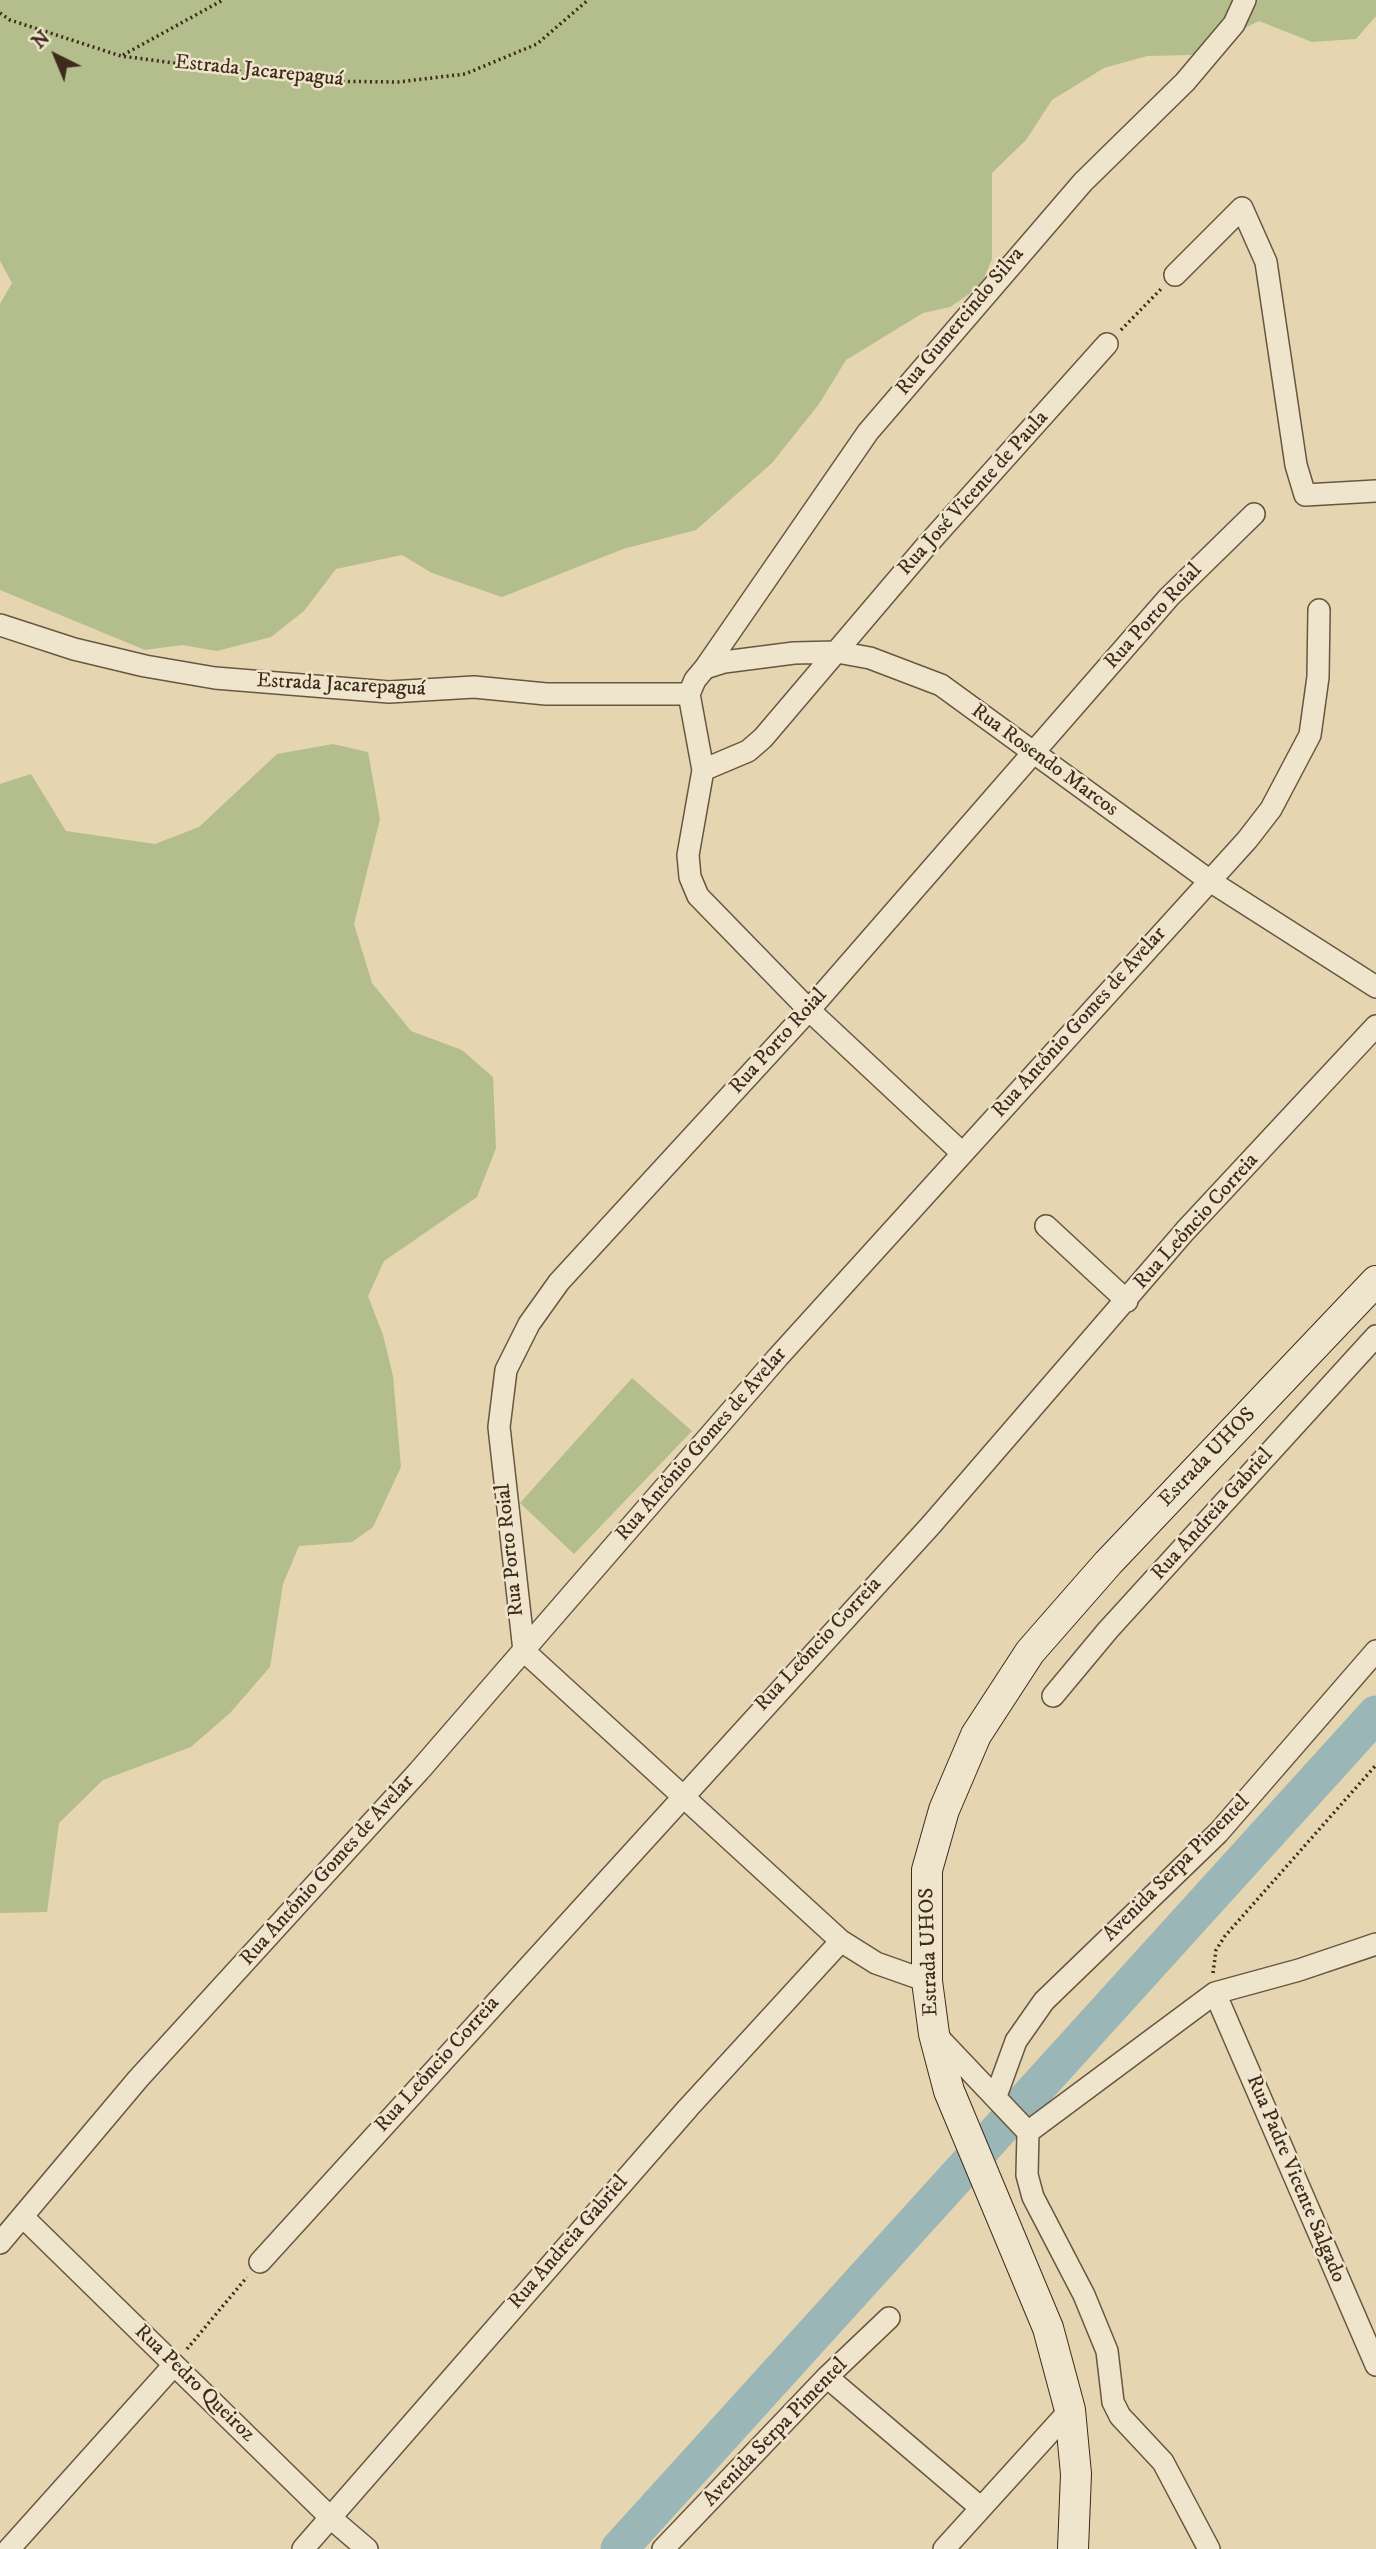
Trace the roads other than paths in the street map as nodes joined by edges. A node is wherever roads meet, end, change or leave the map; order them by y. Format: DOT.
graph roads {
  1 [pos="1245,0"];
  2 [pos="1175,275"];
  3 [pos="1107,344"];
  4 [pos="1376,491"];
  5 [pos="1254,513"];
  6 [pos="1319,610"];
  7 [pos="0,625"];
  8 [pos="837,652"];
  9 [pos="705,668"];
  10 [pos="690,694"];
  11 [pos="1034,753"];
  12 [pos="703,770"];
  13 [pos="1210,881"];
  14 [pos="1376,987"];
  15 [pos="809,1010"];
  16 [pos="1376,1026"];
  17 [pos="962,1153"];
  18 [pos="1045,1226"];
  19 [pos="1376,1281"];
  20 [pos="1127,1301"];
  21 [pos="1376,1336"];
  22 [pos="524,1651"];
  23 [pos="1376,1651"];
  24 [pos="1054,1696"];
  25 [pos="682,1794"];
  26 [pos="841,1941"];
  27 [pos="1376,1944"];
  28 [pos="927,1981"];
  29 [pos="1214,1993"];
  30 [pos="934,2034"];
  31 [pos="998,2098"];
  32 [pos="1026,2129"];
  33 [pos="23,2217"];
  34 [pos="1041,2218"];
  35 [pos="1012,2237"];
  36 [pos="0,2243"];
  37 [pos="260,2262"];
  38 [pos="890,2318"];
  39 [pos="174,2365"];
  40 [pos="1376,2365"];
  41 [pos="827,2376"];
  42 [pos="1070,2410"];
  43 [pos="981,2508"];
  44 [pos="332,2519"];
  45 [pos="9,2549"];
  46 [pos="303,2549"];
  47 [pos="367,2549"];
  48 [pos="663,2549"];
  49 [pos="944,2549"];
  50 [pos="1073,2549"];
  51 [pos="1209,2549"];
  1 -- 9 [label="street, Rua Gumercindo Silva"];
  2 -- 4 [label="street"];
  3 -- 8 [label="street, Rua José Vicente de Paula"];
  5 -- 11 [label="street, Rua Porto Roial"];
  6 -- 13 [label="street, Rua Antônio Gomes de Avelar"];
  7 -- 10 [label="street, Estrada Jacarepaguá"];
  8 -- 9 [label="street, Rua Rosendo Marcos"];
  8 -- 11 [label="street, Rua Rosendo Marcos"];
  8 -- 12 [label="street, Rua José Vicente de Paula"];
  9 -- 10 [label="street"];
  10 -- 12 [label="street"];
  11 -- 13 [label="street, Rua Rosendo Marcos"];
  11 -- 15 [label="street, Rua Porto Roial"];
  12 -- 15 [label="street"];
  13 -- 14 [label="street, Rua Rosendo Marcos"];
  13 -- 17 [label="street, Rua Antônio Gomes de Avelar"];
  15 -- 17 [label="street"];
  15 -- 22 [label="street, Rua Porto Roial"];
  16 -- 20 [label="street, Rua Leôncio Correia"];
  17 -- 22 [label="street, Rua Antônio Gomes de Avelar"];
  18 -- 20 [label="street"];
  19 -- 28 [label="street, Estrada UHOS"];
  20 -- 25 [label="street, Rua Leôncio Correia"];
  21 -- 24 [label="street, Rua Andreia Gabriel"];
  22 -- 25 [label="street"];
  22 -- 33 [label="street, Rua Antônio Gomes de Avelar"];
  23 -- 31 [label="street, Avenida Serpa Pimentel"];
  25 -- 26 [label="street"];
  25 -- 37 [label="street, Rua Leôncio Correia"];
  26 -- 28 [label="street"];
  26 -- 44 [label="street, Rua Andreia Gabriel"];
  27 -- 29 [label="street"];
  28 -- 30 [label="street, Estrada UHOS"];
  29 -- 32 [label="street"];
  29 -- 40 [label="street, Rua Padre Vicente Salgado"];
  30 -- 31 [label="street"];
  30 -- 35 [label="street, Estrada UHOS"];
  31 -- 32 [label="street"];
  32 -- 34 [label="street"];
  33 -- 36 [label="street, Rua Antônio Gomes de Avelar"];
  33 -- 39 [label="street, Rua Pedro Queiroz"];
  34 -- 35 [label="street"];
  34 -- 51 [label="street"];
  35 -- 42 [label="street, Estrada UHOS"];
  38 -- 41 [label="street, Avenida Serpa Pimentel"];
  39 -- 44 [label="street, Rua Pedro Queiroz"];
  39 -- 45 [label="street"];
  41 -- 43 [label="street"];
  41 -- 48 [label="street, Avenida Serpa Pimentel"];
  42 -- 43 [label="street"];
  42 -- 50 [label="street, Estrada UHOS"];
  43 -- 49 [label="street"];
  44 -- 46 [label="street, Rua Andreia Gabriel"];
  44 -- 47 [label="street, Rua Pedro Queiroz"];
}
